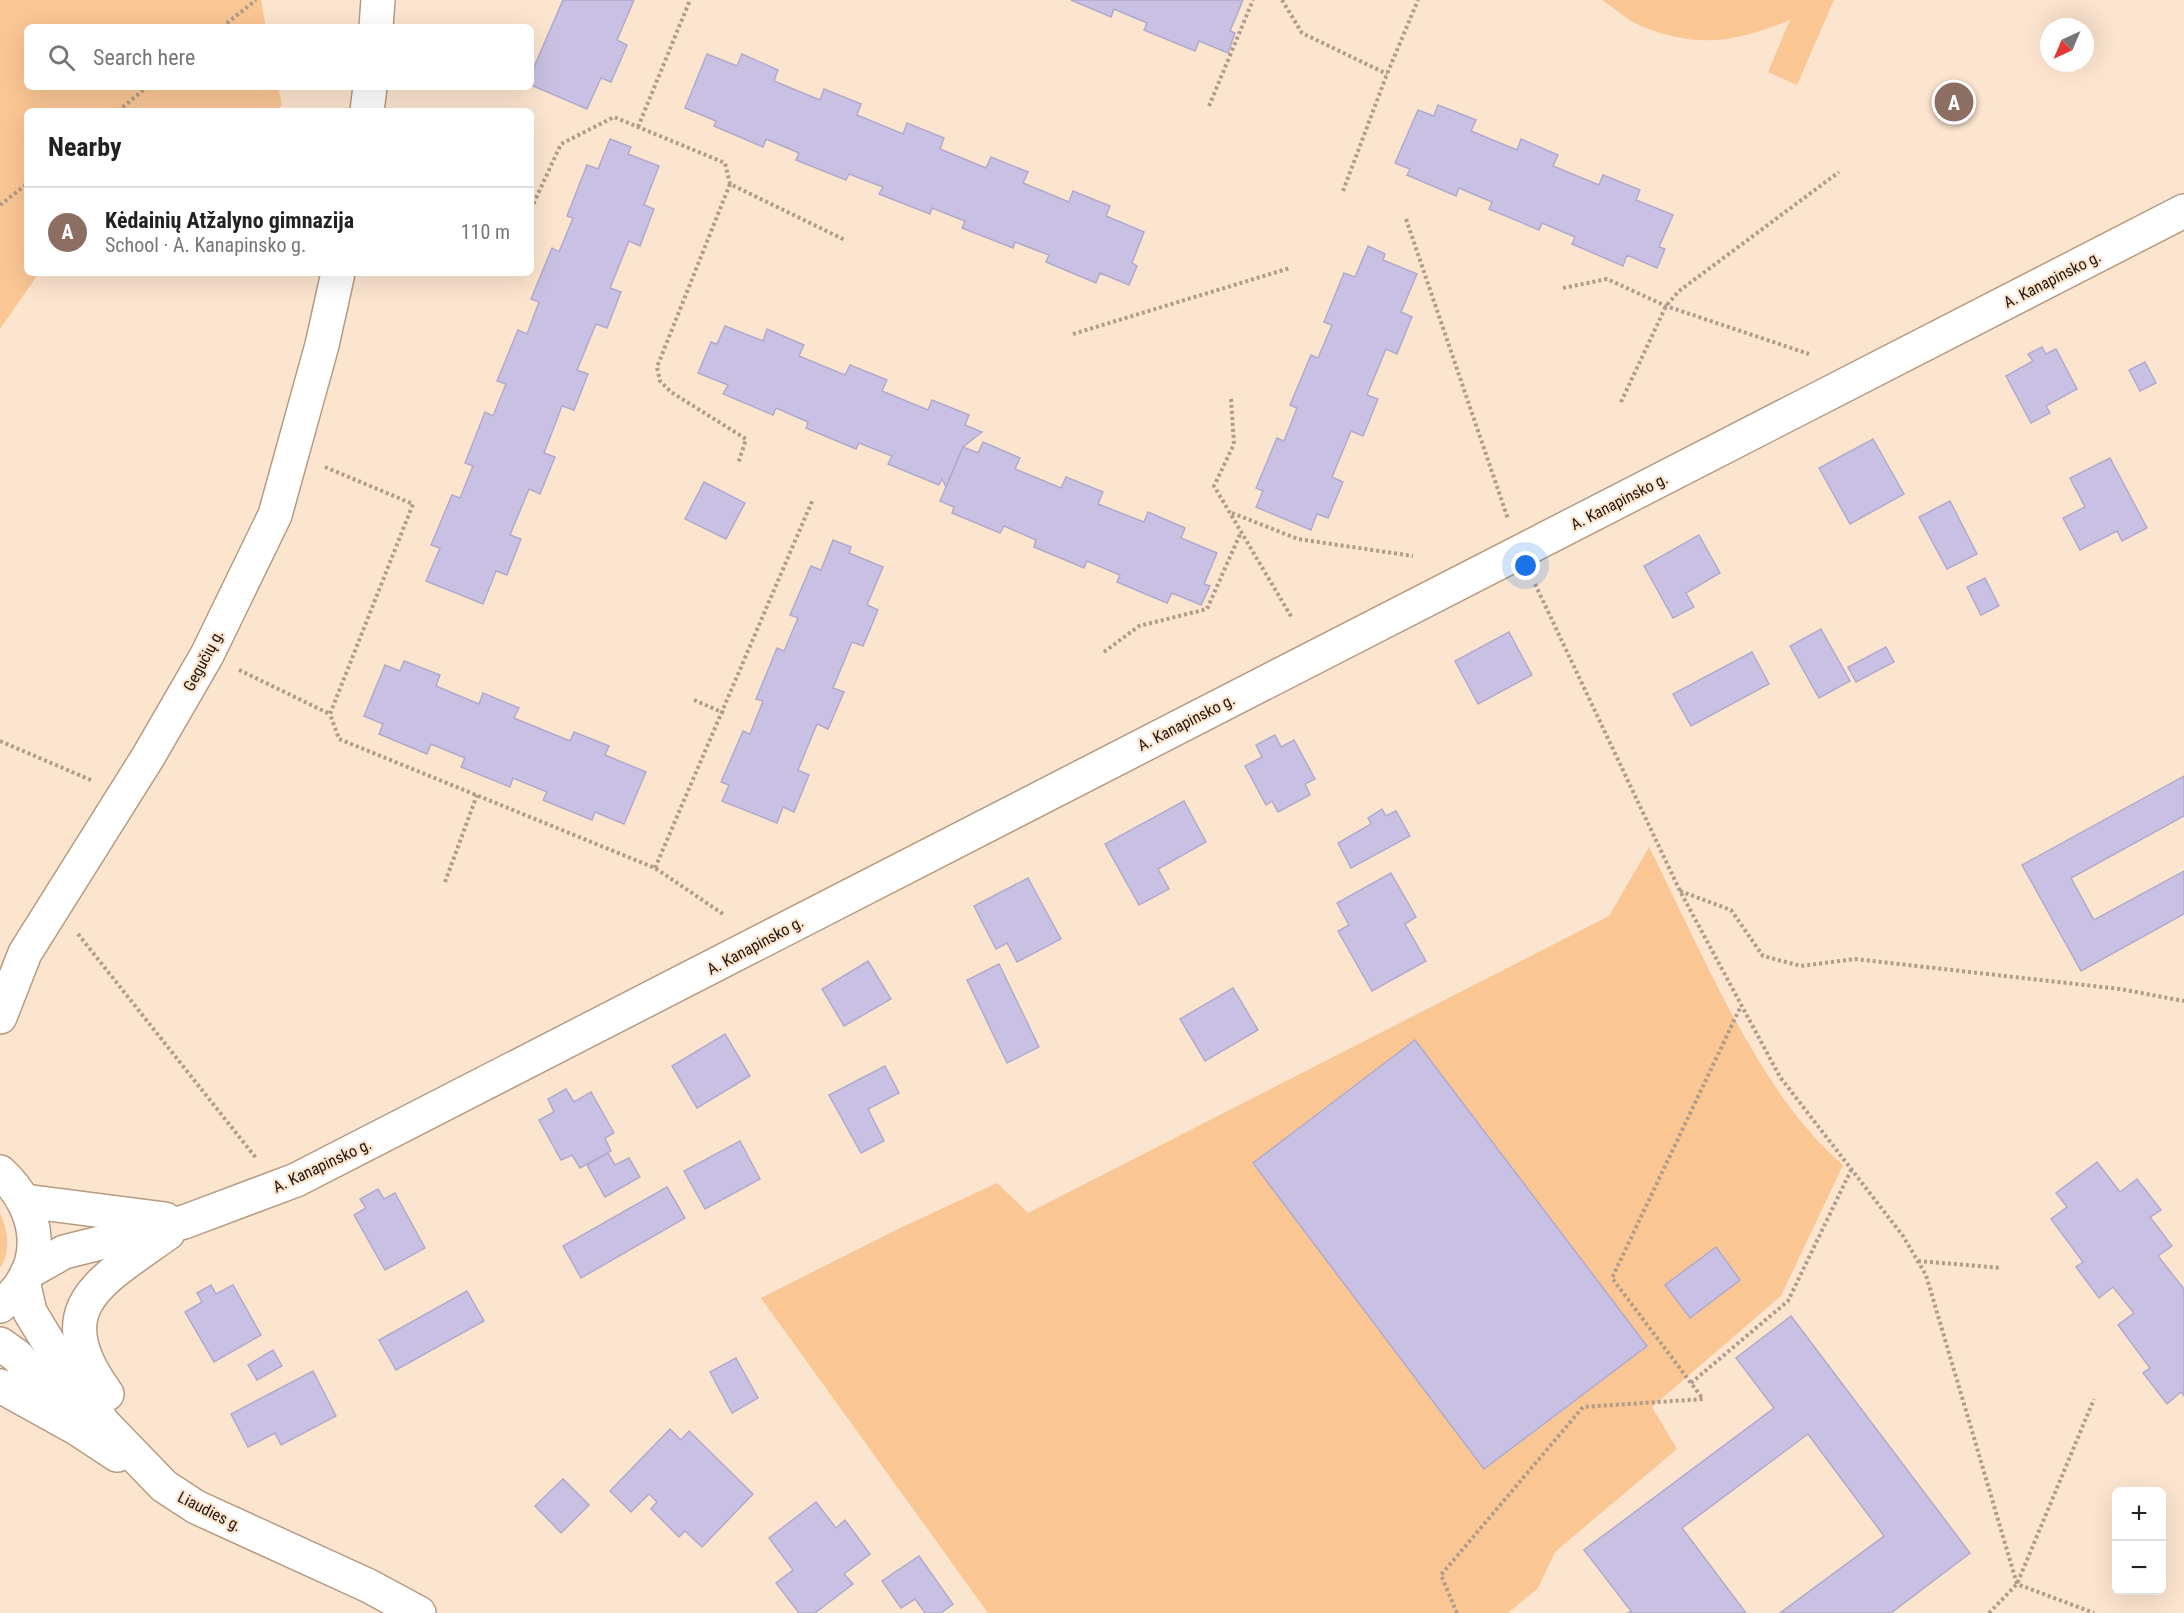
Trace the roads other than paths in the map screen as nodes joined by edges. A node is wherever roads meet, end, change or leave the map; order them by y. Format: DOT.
graph roads {
  1 [pos="378,0"];
  2 [pos="376,24"];
  3 [pos="370,90"];
  4 [pos="367,108"];
  5 [pos="2184,211"];
  6 [pos="337,276"];
  7 [pos="0,1017"];
  8 [pos="0,1167"];
  9 [pos="0,1172"];
  10 [pos="25,1201"];
  11 [pos="184,1222"];
  12 [pos="25,1277"];
  13 [pos="0,1306"];
  14 [pos="0,1344"];
  15 [pos="0,1386"];
  16 [pos="76,1428"];
  17 [pos="164,1486"];
  18 [pos="419,1613"];
  1 -- 2 [label="street"];
  3 -- 4 [label="street"];
  5 -- 11 [label="street, A. Kanapinsko g."];
  6 -- 7 [label="street, Gegučių g."];
  8 -- 9 [label="street"];
  9 -- 10 [label="street"];
  10 -- 11 [label="street"];
  10 -- 12 [label="street"];
  11 -- 12 [label="street"];
  11 -- 17 [label="street"];
  12 -- 13 [label="street"];
  12 -- 17 [label="street, Liaudies g."];
  14 -- 16 [label="street"];
  15 -- 16 [label="street"];
  16 -- 17 [label="street"];
  17 -- 18 [label="street, Liaudies g."];
}
